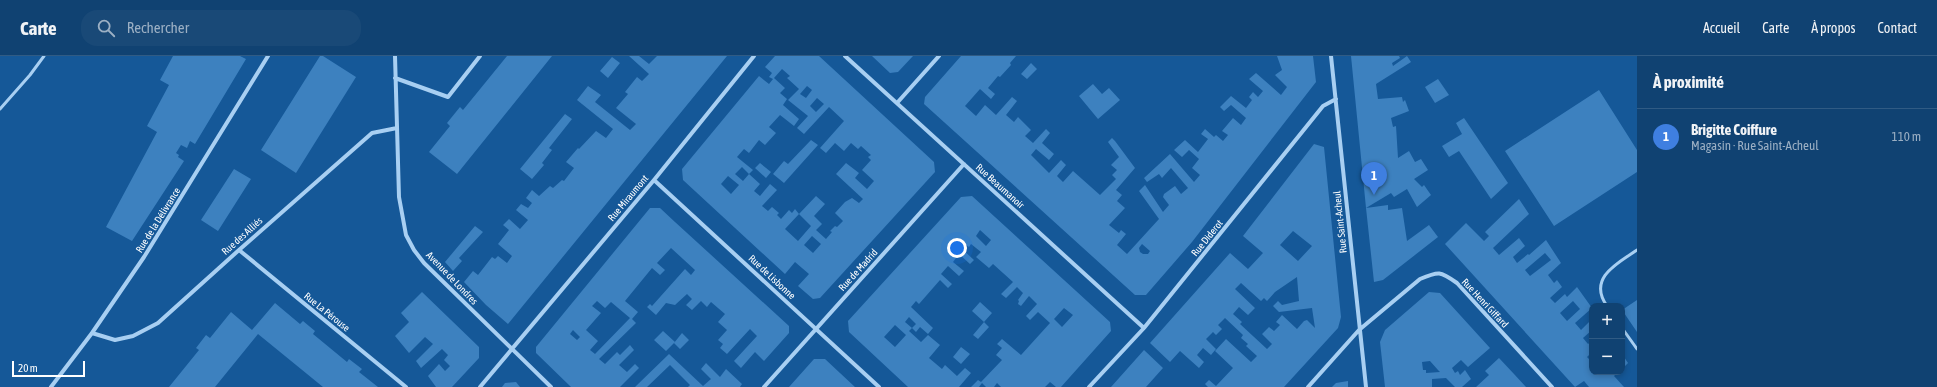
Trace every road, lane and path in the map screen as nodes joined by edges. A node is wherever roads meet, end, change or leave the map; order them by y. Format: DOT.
graph roads {
  1 [pos="44,56"];
  2 [pos="268,56"];
  3 [pos="395,56"];
  4 [pos="480,56"];
  5 [pos="754,56"];
  6 [pos="845,56"];
  7 [pos="939,56"];
  8 [pos="1331,56"];
  9 [pos="395,78"];
  10 [pos="1336,99"];
  11 [pos="896,103"];
  12 [pos="0,109"];
  13 [pos="397,128"];
  14 [pos="964,164"];
  15 [pos="654,180"];
  16 [pos="239,250"];
  17 [pos="1637,250"];
  18 [pos="1605,303"];
  19 [pos="1144,328"];
  20 [pos="816,329"];
  21 [pos="1359,330"];
  22 [pos="1625,332"];
  23 [pos="92,333"];
  24 [pos="513,349"];
  25 [pos="1637,349"];
  26 [pos="51,387"];
  27 [pos="406,387"];
  28 [pos="480,387"];
  29 [pos="551,387"];
  30 [pos="764,387"];
  31 [pos="879,387"];
  32 [pos="1090,387"];
  33 [pos="1308,387"];
  34 [pos="1366,387"];
  35 [pos="1552,387"];
  1 -- 12 [label="lane"];
  2 -- 23 [label="street, Rue de la Délivrance"];
  3 -- 9 [label="street, Avenue de Londres"];
  4 -- 9 [label="street"];
  5 -- 15 [label="street, Rue Miraumont"];
  6 -- 11 [label="street, Rue Beaumanoir"];
  7 -- 11 [label="street"];
  8 -- 10 [label="street, Rue Saint-Acheul"];
  9 -- 13 [label="street, Avenue de Londres"];
  10 -- 19 [label="street, Rue Diderot"];
  10 -- 21 [label="street, Rue Saint-Acheul"];
  11 -- 14 [label="street, Rue Beaumanoir"];
  13 -- 16 [label="street, Rue des Alliés"];
  13 -- 24 [label="street, Avenue de Londres"];
  14 -- 19 [label="street, Rue Beaumanoir"];
  14 -- 20 [label="street, Rue de Madrid"];
  15 -- 20 [label="street, Rue de Lisbonne"];
  15 -- 24 [label="street, Rue Miraumont"];
  16 -- 23 [label="street, Rue des Alliés"];
  16 -- 27 [label="street, Rue La Pérouse"];
  17 -- 18 [label="lane"];
  19 -- 32 [label="street, Rue Diderot"];
  20 -- 30 [label="street, Rue de Madrid"];
  20 -- 31 [label="street, Rue de Lisbonne"];
  21 -- 33 [label="street"];
  21 -- 34 [label="street, Rue Saint-Acheul"];
  21 -- 35 [label="street, Rue Henri Giffard"];
  22 -- 25 [label="lane"];
  23 -- 26 [label="street, Rue de la Délivrance"];
  24 -- 28 [label="street, Rue Miraumont"];
  24 -- 29 [label="street, Avenue de Londres"];
}
